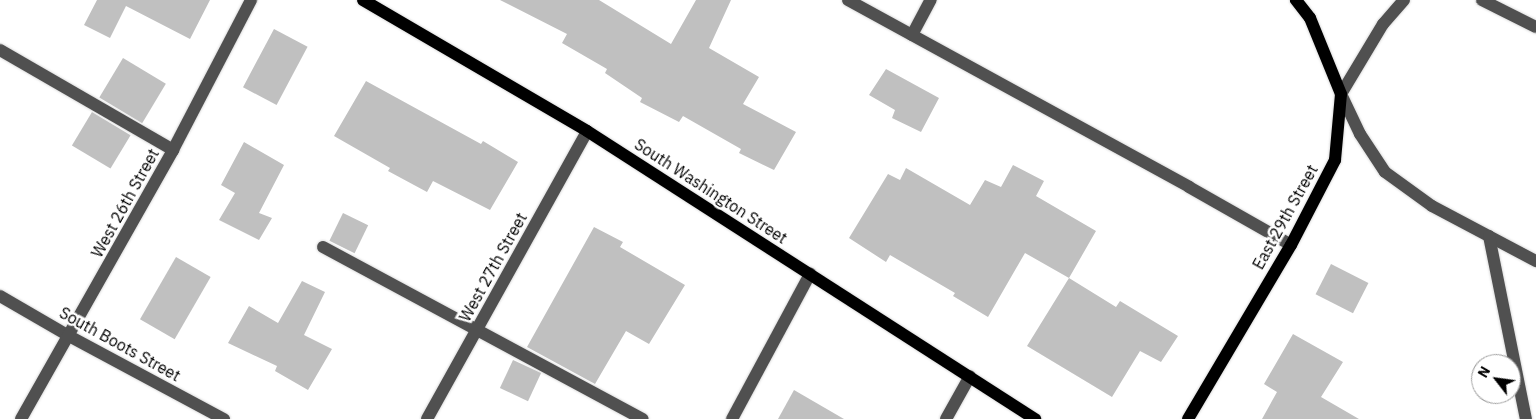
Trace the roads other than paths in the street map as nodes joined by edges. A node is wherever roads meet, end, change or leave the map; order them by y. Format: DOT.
graph roads {
  1 [pos="251,0"];
  2 [pos="363,0"];
  3 [pos="848,0"];
  4 [pos="931,0"];
  5 [pos="1296,0"];
  6 [pos="1404,0"];
  7 [pos="1482,0"];
  8 [pos="1536,27"];
  9 [pos="912,35"];
  10 [pos="0,50"];
  11 [pos="1341,94"];
  12 [pos="587,131"];
  13 [pos="173,150"];
  14 [pos="1489,236"];
  15 [pos="1291,245"];
  16 [pos="322,246"];
  17 [pos="1536,261"];
  18 [pos="810,274"];
  19 [pos="0,296"];
  20 [pos="477,329"];
  21 [pos="69,336"];
  22 [pos="970,376"];
  23 [pos="21,419"];
  24 [pos="224,419"];
  25 [pos="427,419"];
  26 [pos="642,419"];
  27 [pos="732,419"];
  28 [pos="946,419"];
  29 [pos="1035,419"];
  30 [pos="1188,419"];
  31 [pos="1526,419"];
  1 -- 13 [label="street, West 26th Street"];
  2 -- 12 [label="main road, South Washington Street"];
  3 -- 9 [label="street"];
  4 -- 9 [label="street"];
  5 -- 11 [label="main road"];
  6 -- 11 [label="street, East 29th Street"];
  7 -- 8 [label="street"];
  9 -- 15 [label="street"];
  10 -- 13 [label="street"];
  11 -- 14 [label="street"];
  11 -- 15 [label="main road, East 29th Street"];
  12 -- 18 [label="main road, South Washington Street"];
  12 -- 20 [label="street, West 27th Street"];
  13 -- 21 [label="street, West 26th Street"];
  14 -- 17 [label="street"];
  14 -- 31 [label="street"];
  15 -- 30 [label="main road, East 29th Street"];
  16 -- 20 [label="street"];
  18 -- 22 [label="main road, South Washington Street"];
  18 -- 27 [label="street"];
  19 -- 21 [label="street, South Boots Street"];
  20 -- 25 [label="street, West 27th Street"];
  20 -- 26 [label="street"];
  21 -- 23 [label="street, West 26th Street"];
  21 -- 24 [label="street, South Boots Street"];
  22 -- 28 [label="street"];
  22 -- 29 [label="main road, South Washington Street"];
}
